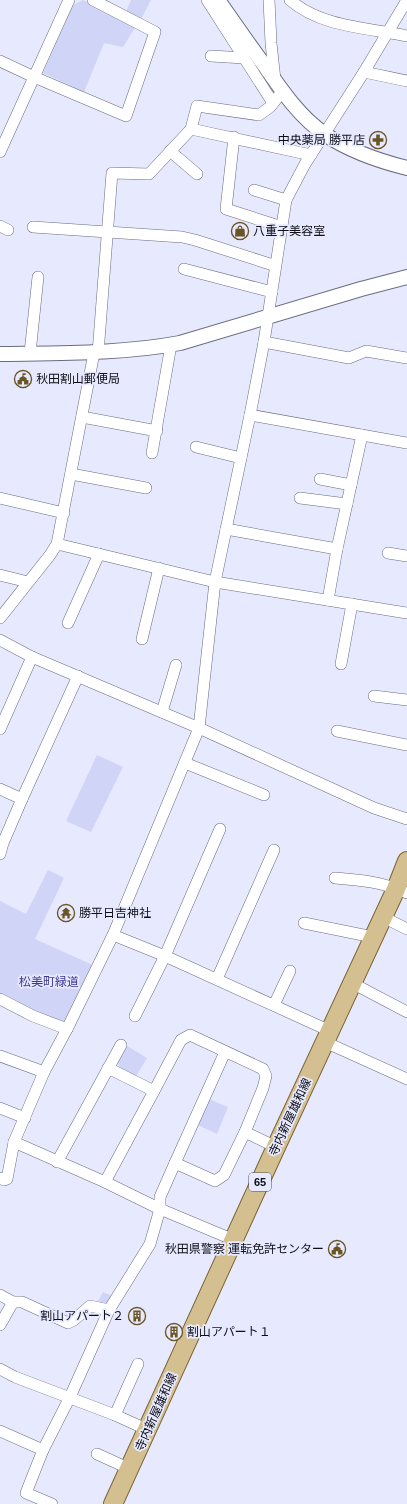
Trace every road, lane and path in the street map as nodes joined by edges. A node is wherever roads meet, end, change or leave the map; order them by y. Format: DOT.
graph roads {
  1 [pos="69,0"];
  2 [pos="93,0"];
  3 [pos="206,0"];
  4 [pos="218,0"];
  5 [pos="270,0"];
  6 [pos="290,0"];
  7 [pos="407,0"];
  8 [pos="388,32"];
  9 [pos="407,36"];
  10 [pos="211,56"];
  11 [pos="244,58"];
  12 [pos="0,61"];
  13 [pos="364,72"];
  14 [pos="34,77"];
  15 [pos="407,81"];
  16 [pos="278,86"];
  17 [pos="273,103"];
  18 [pos="191,129"];
  19 [pos="325,134"];
  20 [pos="234,137"];
  21 [pos="170,150"];
  22 [pos="0,152"];
  23 [pos="311,155"];
  24 [pos="407,168"];
  25 [pos="197,174"];
  26 [pos="254,190"];
  27 [pos="286,200"];
  28 [pos="33,227"];
  29 [pos="282,228"];
  30 [pos="107,232"];
  31 [pos="273,264"];
  32 [pos="184,269"];
  33 [pos="38,277"];
  34 [pos="407,277"];
  35 [pos="272,292"];
  36 [pos="269,316"];
  37 [pos="264,342"];
  38 [pos="172,345"];
  39 [pos="30,353"];
  40 [pos="96,353"];
  41 [pos="0,354"];
  42 [pos="407,358"];
  43 [pos="250,415"];
  44 [pos="82,417"];
  45 [pos="157,431"];
  46 [pos="362,435"];
  47 [pos="407,443"];
  48 [pos="196,447"];
  49 [pos="152,453"];
  50 [pos="241,458"];
  51 [pos="71,474"];
  52 [pos="320,479"];
  53 [pos="351,485"];
  54 [pos="146,488"];
  55 [pos="0,498"];
  56 [pos="300,498"];
  57 [pos="347,504"];
  58 [pos="64,513"];
  59 [pos="226,529"];
  60 [pos="57,544"];
  61 [pos="337,549"];
  62 [pos="388,553"];
  63 [pos="99,554"];
  64 [pos="407,556"];
  65 [pos="159,568"];
  66 [pos="0,575"];
  67 [pos="28,582"];
  68 [pos="215,582"];
  69 [pos="328,600"];
  70 [pos="352,604"];
  71 [pos="407,613"];
  72 [pos="0,618"];
  73 [pos="68,623"];
  74 [pos="142,639"];
  75 [pos="0,640"];
  76 [pos="32,657"];
  77 [pos="341,664"];
  78 [pos="176,665"];
  79 [pos="78,676"];
  80 [pos="374,696"];
  81 [pos="407,700"];
  82 [pos="162,712"];
  83 [pos="199,728"];
  84 [pos="0,729"];
  85 [pos="337,732"];
  86 [pos="407,745"];
  87 [pos="184,763"];
  88 [pos="0,789"];
  89 [pos="264,795"];
  90 [pos="22,799"];
  91 [pos="407,819"];
  92 [pos="220,829"];
  93 [pos="274,850"];
  94 [pos="0,854"];
  95 [pos="407,861"];
  96 [pos="335,878"];
  97 [pos="402,891"];
  98 [pos="383,917"];
  99 [pos="304,923"];
  100 [pos="407,929"];
  101 [pos="113,935"];
  102 [pos="373,937"];
  103 [pos="165,956"];
  104 [pos="290,971"];
  105 [pos="217,979"];
  106 [pos="352,983"];
  107 [pos="0,999"];
  108 [pos="274,1005"];
  109 [pos="407,1012"];
  110 [pos="135,1016"];
  111 [pos="67,1029"];
  112 [pos="328,1036"];
  113 [pos="121,1045"];
  114 [pos="225,1052"];
  115 [pos="0,1056"];
  116 [pos="108,1068"];
  117 [pos="44,1072"];
  118 [pos="407,1079"];
  119 [pos="154,1090"];
  120 [pos="0,1108"];
  121 [pos="25,1118"];
  122 [pos="245,1132"];
  123 [pos="14,1142"];
  124 [pos="276,1147"];
  125 [pos="57,1162"];
  126 [pos="175,1163"];
  127 [pos="0,1178"];
  128 [pos="105,1182"];
  129 [pos="160,1209"];
  130 [pos="234,1240"];
  131 [pos="0,1295"];
  132 [pos="13,1302"];
  133 [pos="109,1310"];
  134 [pos="0,1325"];
  135 [pos="138,1364"];
  136 [pos="0,1369"];
  137 [pos="70,1397"];
  138 [pos="115,1415"];
  139 [pos="148,1430"];
  140 [pos="0,1431"];
  141 [pos="43,1450"];
  142 [pos="97,1454"];
  143 [pos="130,1470"];
  144 [pos="52,1504"];
  145 [pos="113,1504"];
  1 -- 14 [label="street"];
  2 -- 14 [label="street"];
  3 -- 11 [label="street"];
  4 -- 16 [label="street"];
  5 -- 16 [label="street"];
  6 -- 8 [label="street"];
  7 -- 8 [label="street"];
  8 -- 9 [label="street"];
  8 -- 13 [label="street"];
  10 -- 11 [label="street"];
  11 -- 17 [label="street"];
  12 -- 14 [label="street"];
  13 -- 15 [label="street"];
  13 -- 19 [label="street"];
  14 -- 22 [label="street"];
  16 -- 17 [label="street"];
  16 -- 19 [label="street"];
  17 -- 18 [label="street"];
  18 -- 20 [label="street"];
  18 -- 21 [label="street"];
  19 -- 23 [label="street"];
  19 -- 24 [label="street"];
  20 -- 23 [label="street"];
  20 -- 29 [label="street"];
  21 -- 25 [label="street"];
  21 -- 30 [label="street"];
  23 -- 27 [label="street"];
  26 -- 27 [label="street"];
  27 -- 29 [label="street"];
  28 -- 30 [label="street"];
  29 -- 35 [label="street"];
  30 -- 31 [label="street"];
  30 -- 40 [label="street"];
  32 -- 35 [label="street"];
  33 -- 39 [label="street"];
  34 -- 36 [label="street"];
  35 -- 36 [label="street"];
  36 -- 37 [label="street"];
  36 -- 38 [label="street"];
  37 -- 42 [label="street"];
  37 -- 43 [label="street"];
  38 -- 40 [label="street"];
  38 -- 45 [label="street"];
  39 -- 40 [label="street"];
  39 -- 41 [label="street"];
  40 -- 44 [label="street"];
  43 -- 46 [label="street"];
  43 -- 50 [label="street"];
  44 -- 45 [label="street"];
  44 -- 51 [label="street"];
  45 -- 49 [label="street"];
  46 -- 47 [label="street"];
  46 -- 53 [label="street"];
  48 -- 50 [label="street"];
  50 -- 59 [label="street"];
  51 -- 54 [label="street"];
  51 -- 58 [label="street"];
  52 -- 53 [label="street"];
  53 -- 57 [label="street"];
  55 -- 58 [label="street"];
  56 -- 57 [label="street"];
  57 -- 61 [label="street"];
  58 -- 60 [label="street"];
  59 -- 61 [label="street"];
  59 -- 68 [label="street"];
  60 -- 63 [label="street"];
  60 -- 67 [label="street"];
  61 -- 69 [label="street"];
  62 -- 64 [label="street"];
  63 -- 65 [label="street"];
  63 -- 73 [label="street"];
  65 -- 68 [label="street"];
  65 -- 74 [label="street"];
  66 -- 67 [label="street"];
  67 -- 72 [label="street"];
  68 -- 69 [label="street"];
  68 -- 83 [label="street"];
  69 -- 70 [label="street"];
  70 -- 71 [label="street"];
  70 -- 77 [label="street"];
  75 -- 76 [label="street"];
  76 -- 79 [label="street"];
  76 -- 84 [label="street"];
  78 -- 82 [label="street"];
  79 -- 82 [label="street"];
  79 -- 90 [label="street"];
  80 -- 81 [label="street"];
  82 -- 83 [label="street"];
  83 -- 87 [label="street"];
  83 -- 91 [label="street"];
  85 -- 86 [label="street"];
  87 -- 89 [label="street"];
  87 -- 101 [label="street"];
  88 -- 90 [label="street"];
  90 -- 94 [label="street"];
  92 -- 103 [label="street"];
  93 -- 105 [label="street"];
  95 -- 97 [label="main road, 寺内新屋雄和線 / 65"];
  96 -- 97 [label="street"];
  97 -- 98 [label="main road, 寺内新屋雄和線 / 65"];
  98 -- 100 [label="street"];
  98 -- 102 [label="main road, 寺内新屋雄和線 / 65"];
  99 -- 102 [label="street"];
  101 -- 103 [label="street"];
  101 -- 111 [label="street"];
  102 -- 106 [label="main road, 寺内新屋雄和線 / 65"];
  103 -- 105 [label="street"];
  103 -- 110 [label="street"];
  104 -- 108 [label="street"];
  105 -- 108 [label="street"];
  106 -- 109 [label="street"];
  106 -- 112 [label="main road, 寺内新屋雄和線 / 65"];
  107 -- 111 [label="street"];
  108 -- 112 [label="street"];
  111 -- 117 [label="street"];
  112 -- 118 [label="street"];
  112 -- 124 [label="main road, 寺内新屋雄和線 / 65"];
  113 -- 116 [label="street"];
  114 -- 119 [label="street"];
  114 -- 122 [label="street"];
  114 -- 126 [label="street"];
  115 -- 117 [label="street"];
  116 -- 119 [label="street"];
  116 -- 125 [label="street"];
  117 -- 121 [label="street"];
  119 -- 128 [label="street"];
  120 -- 121 [label="street"];
  121 -- 123 [label="street"];
  122 -- 124 [label="street"];
  122 -- 126 [label="street"];
  123 -- 125 [label="street"];
  123 -- 127 [label="street"];
  124 -- 130 [label="main road, 寺内新屋雄和線 / 65"];
  125 -- 128 [label="street"];
  126 -- 129 [label="street"];
  128 -- 129 [label="street"];
  129 -- 130 [label="street"];
  129 -- 133 [label="street"];
  130 -- 139 [label="main road, 寺内新屋雄和線 / 65"];
  131 -- 132 [label="street"];
  132 -- 133 [label="street"];
  132 -- 134 [label="street"];
  133 -- 137 [label="street"];
  135 -- 138 [label="street"];
  136 -- 137 [label="street"];
  137 -- 138 [label="street"];
  137 -- 141 [label="street"];
  138 -- 139 [label="street"];
  139 -- 143 [label="main road, 寺内新屋雄和線 / 65"];
  140 -- 141 [label="street"];
  141 -- 144 [label="street"];
  142 -- 143 [label="street"];
  143 -- 145 [label="main road, 寺内新屋雄和線 / 65"];
}
